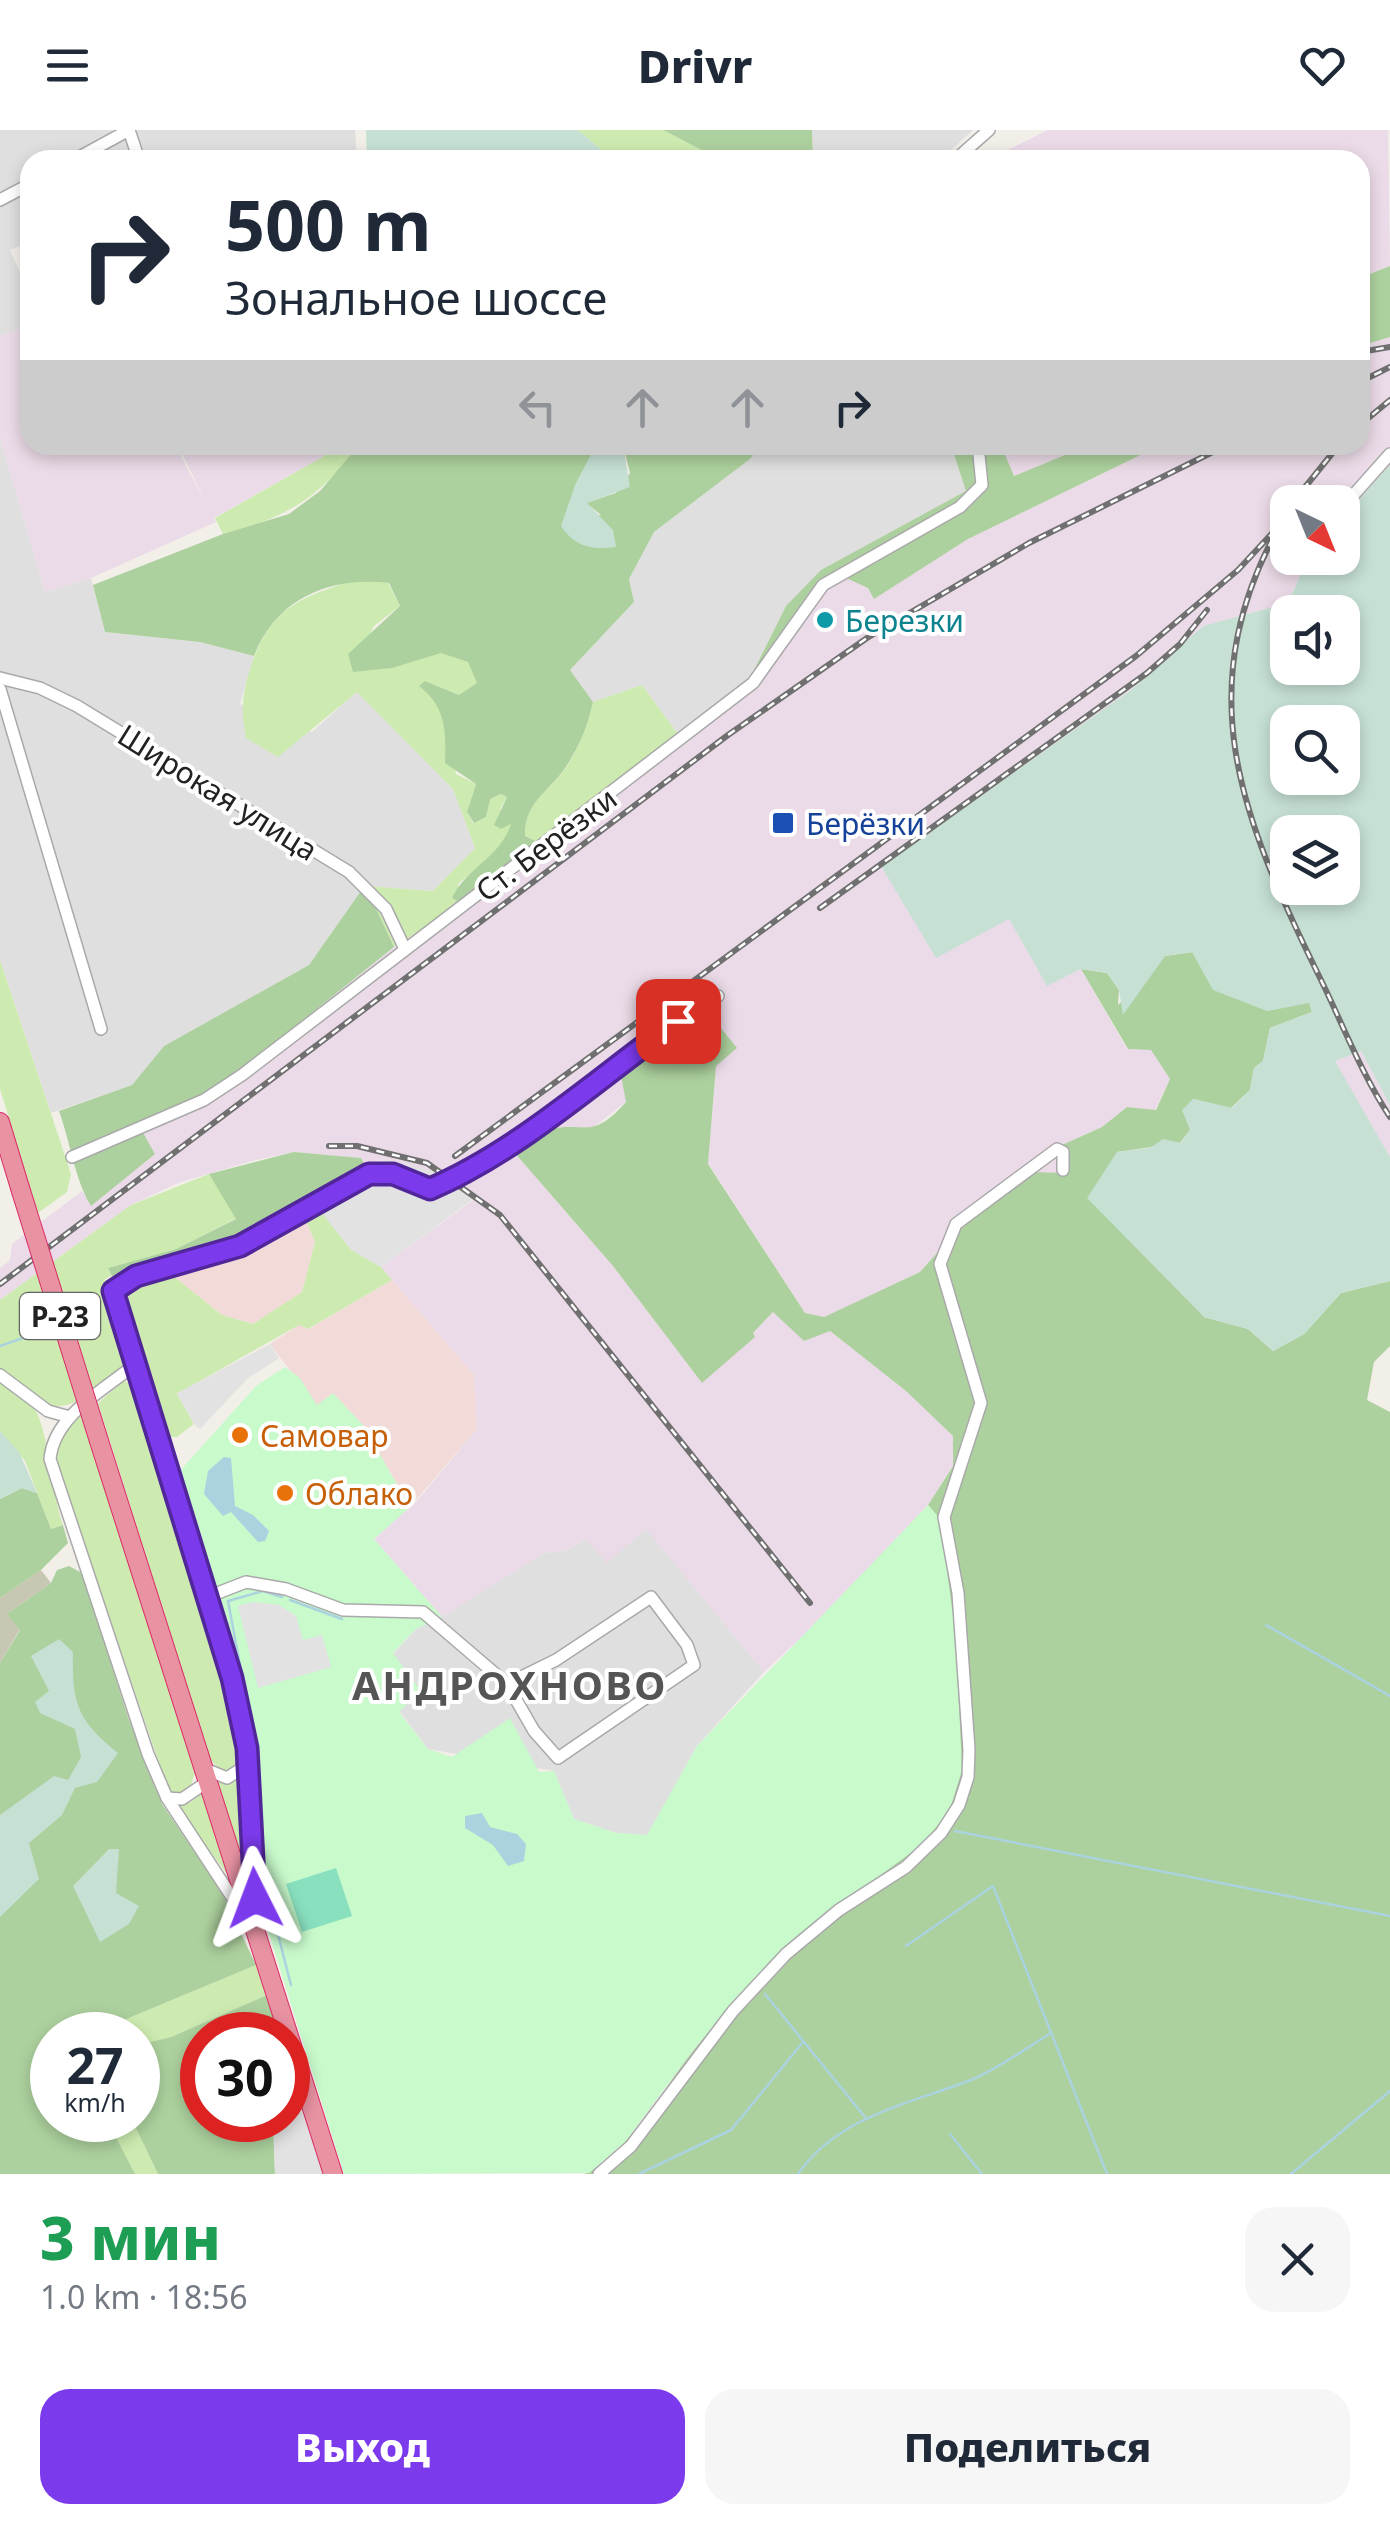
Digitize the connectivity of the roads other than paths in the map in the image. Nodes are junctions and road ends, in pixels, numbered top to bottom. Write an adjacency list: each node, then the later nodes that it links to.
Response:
1 (129, 130): 3 (street)
2 (988, 130): 4 (street)
3 (92, 150)
4 (966, 150)
5 (1390, 454): 7 (street)
6 (979, 455): 10 (street, Ст. Берёзки)
7 (1360, 488)
8 (0, 678): 10 (street, Широкая улица)
9 (0, 690): 12 (street)
10 (404, 947): 14 (street, Ст. Берёзки)
11 (718, 996): 16 (street)
12 (100, 1029)
13 (0, 1122): 22 (highway, Р-23, bridge)
14 (72, 1158)
15 (1063, 1170): 26 (street)
16 (133, 1366): 18 (street); 19 (street)
17 (0, 1375): 18 (street)
18 (70, 1417): 23 (street)
19 (210, 1596): 20 (street); 21 (street)
20 (507, 1684): 20 (street)
21 (247, 1748): 22 (street); 24 (street)
22 (205, 1775): 23 (street); 24 (highway, Р-23)
23 (167, 1798): 24 (street)
24 (257, 1935): 25 (highway, Р-23)
25 (333, 2174)
26 (599, 2174)

